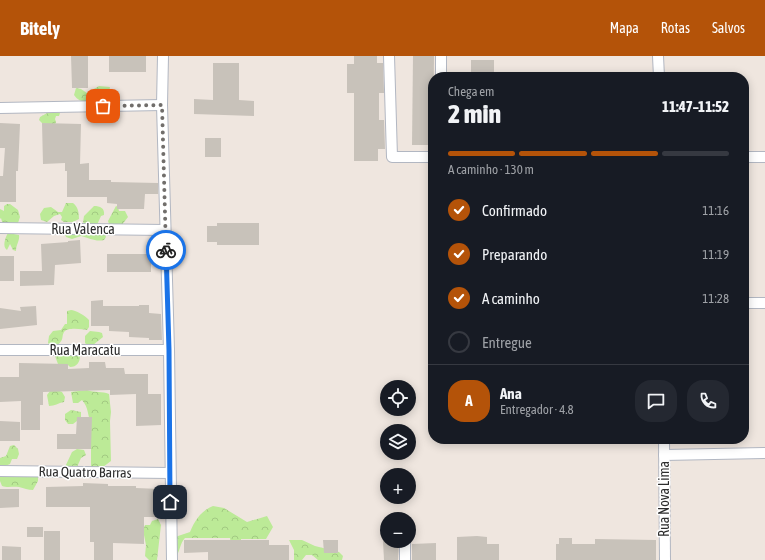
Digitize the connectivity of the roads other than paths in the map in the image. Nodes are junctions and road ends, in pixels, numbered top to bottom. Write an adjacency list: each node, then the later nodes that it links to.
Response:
1 (163, 56): 7 (street)
2 (389, 56): 9 (street)
3 (440, 56): 5 (street)
4 (658, 56): 6 (street)
5 (441, 72)
6 (659, 72)
7 (162, 105): 8 (street); 13 (street)
8 (0, 108)
9 (428, 157)
10 (749, 157): 11 (street)
11 (765, 157)
12 (0, 228): 13 (street, Rua Valenca)
13 (165, 230): 17 (street)
14 (749, 303): 15 (street)
15 (765, 303)
16 (0, 350): 17 (street, Rua Maracatu)
17 (169, 350): 22 (street)
18 (664, 444): 20 (street, Rua Nova Lima)
19 (765, 453): 20 (street)
20 (664, 455): 26 (street, Rua Nova Lima)
21 (0, 471): 22 (street, Rua Quatro Barras)
22 (170, 473): 24 (street)
23 (405, 548): 25 (street)
24 (172, 560)
25 (405, 560)
26 (665, 560)

